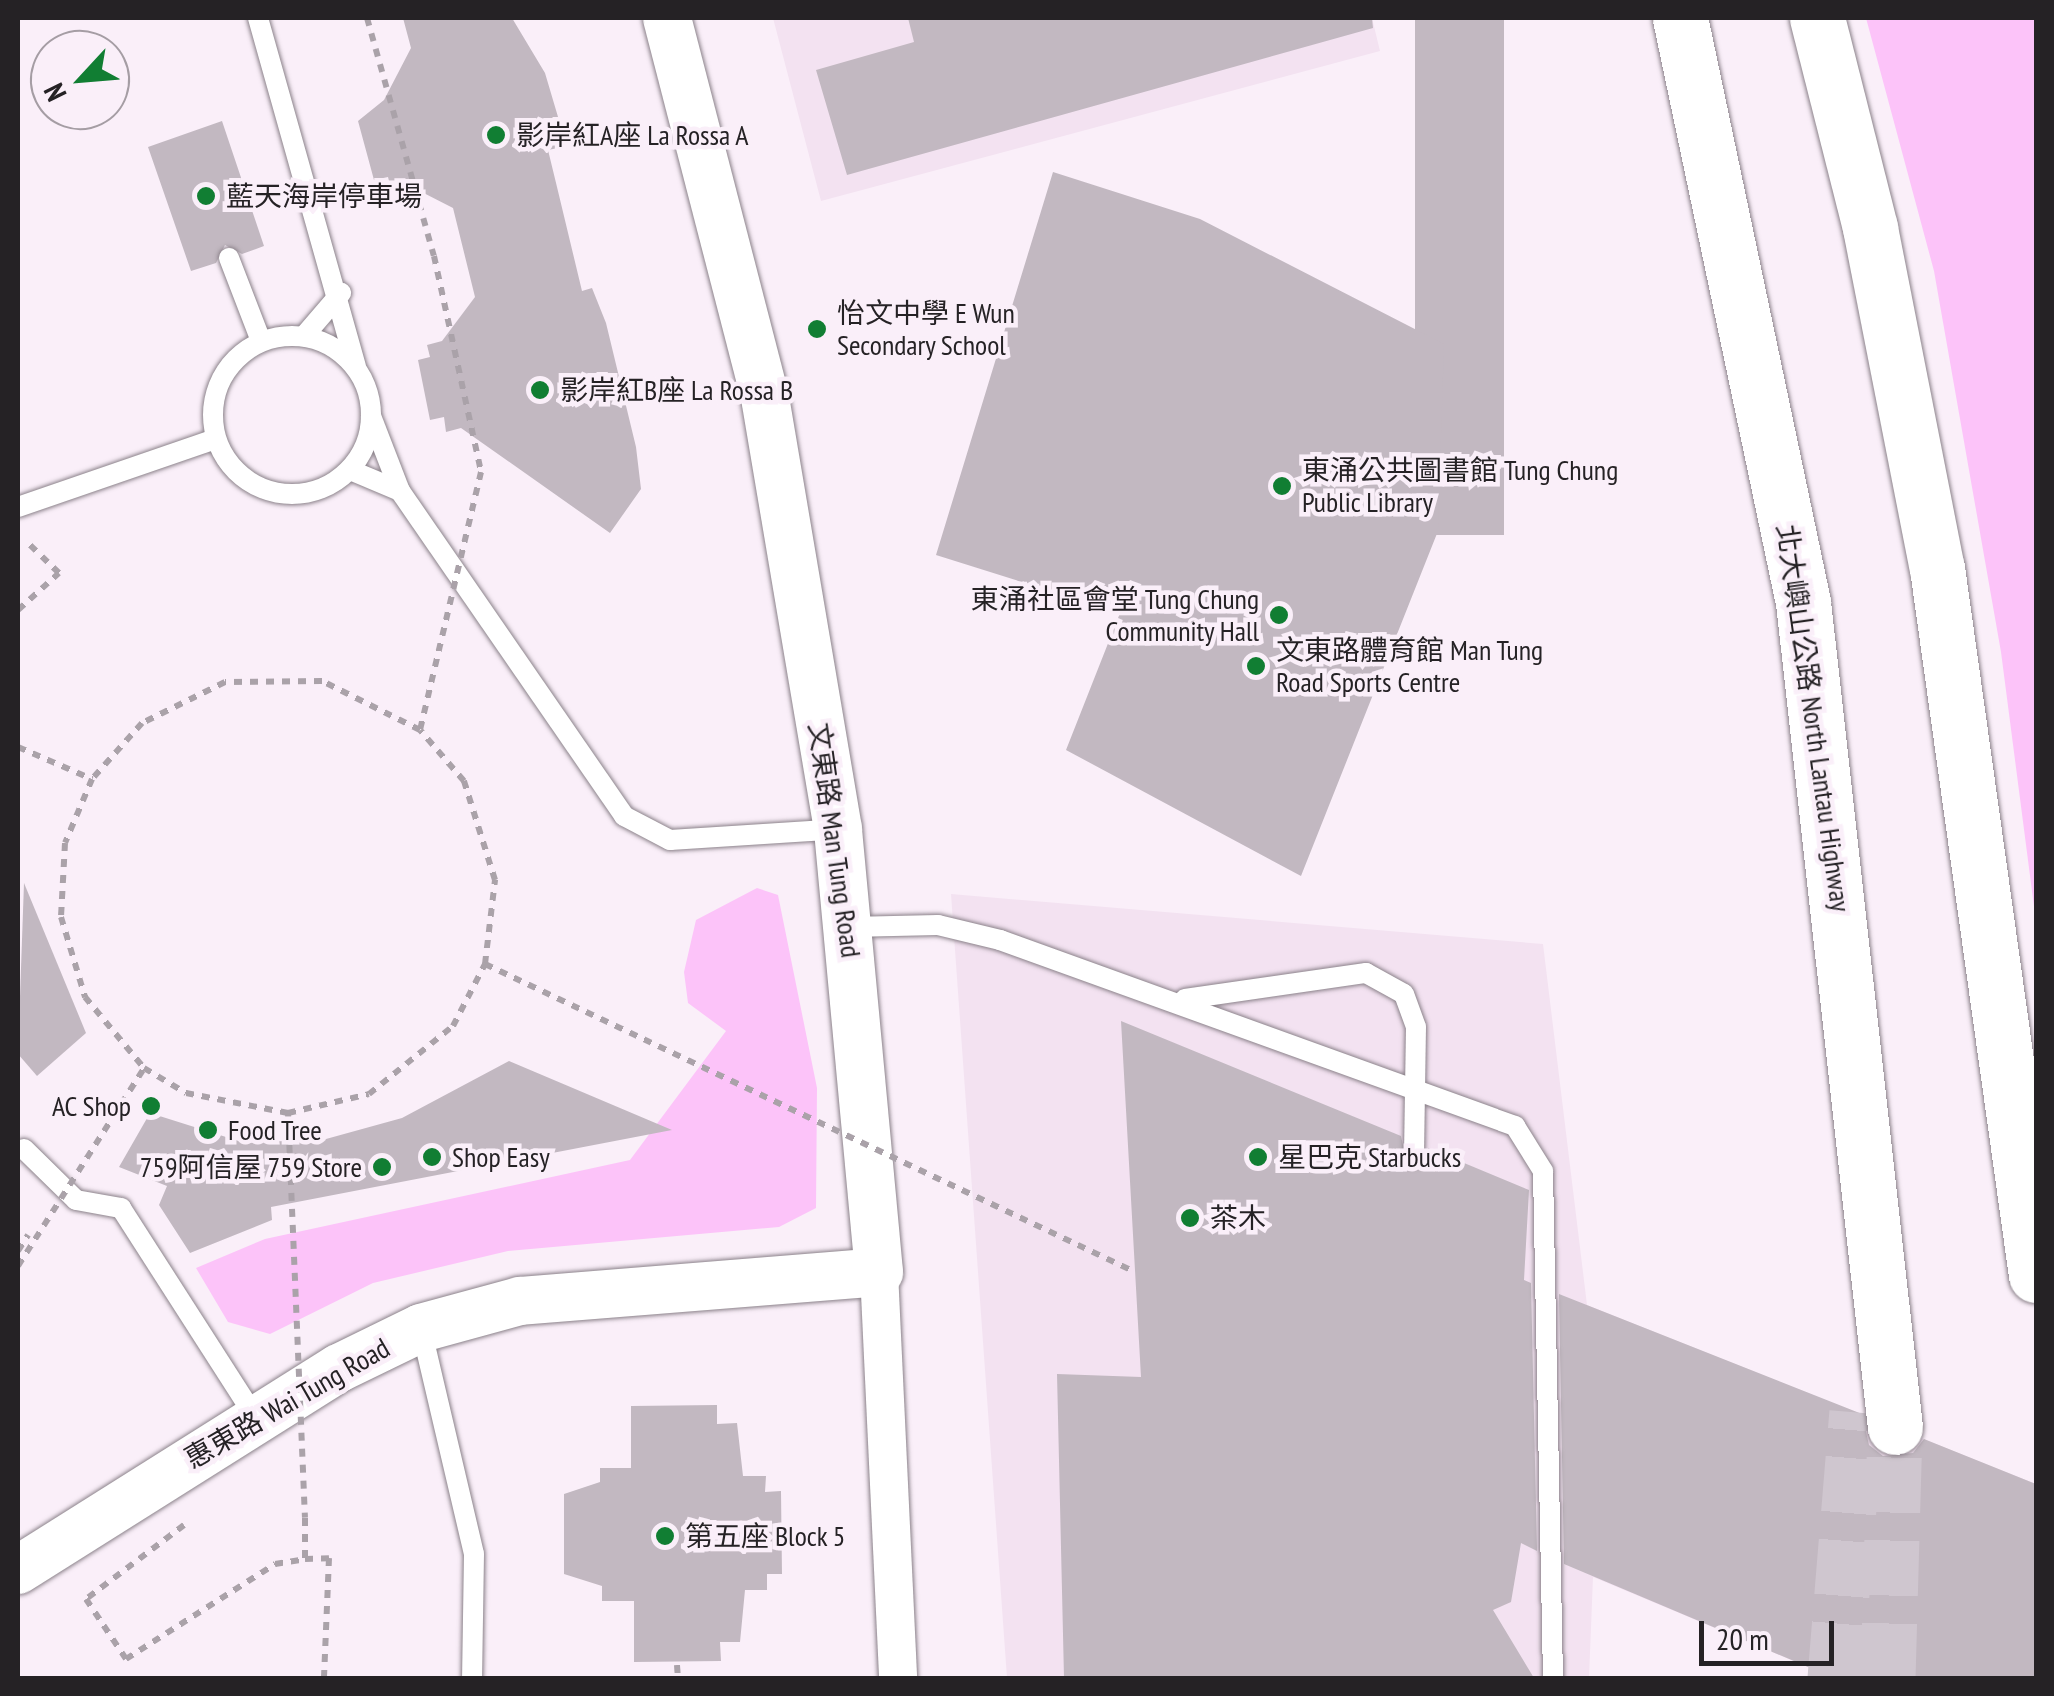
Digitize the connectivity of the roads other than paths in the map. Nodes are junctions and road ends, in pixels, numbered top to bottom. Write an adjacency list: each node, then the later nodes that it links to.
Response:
1 (258, 18): 6 (lane)
2 (667, 18): 15 (street, 文東路 Man Tung Road)
3 (1680, 18): 25 (highway, 北大嶼山公路 North Lantau Highway)
4 (1817, 18): 22 (highway)
5 (229, 258): 8 (lane)
6 (341, 293): 7 (lane); 9 (lane)
7 (304, 336): 8 (lane); 9 (lane)
8 (261, 341): 11 (lane)
9 (356, 368): 10 (lane)
10 (371, 416): 12 (lane); 13 (lane)
11 (215, 439): 12 (lane); 14 (lane)
12 (350, 470): 13 (lane)
13 (400, 491): 15 (lane)
14 (18, 507)
15 (838, 829): 16 (street, 文東路 Man Tung Road)
16 (849, 928): 17 (lane); 21 (street, 文東路 Man Tung Road)
17 (1184, 1000): 18 (lane); 18 (lane)
18 (1416, 1089): 20 (lane); 29 (lane)
19 (24, 1148): 24 (lane)
20 (1414, 1157)
21 (880, 1272): 23 (street, 惠東路 Wai Tung Road); 28 (street, 文東路 Man Tung Road)
22 (2036, 1275)
23 (421, 1328): 24 (street, 惠東路 Wai Tung Road); 27 (lane)
24 (256, 1418): 26 (street, 惠東路 Wai Tung Road)
25 (1876, 1420)
26 (18, 1570)
27 (472, 1678)
28 (898, 1678)
29 (1552, 1678)

